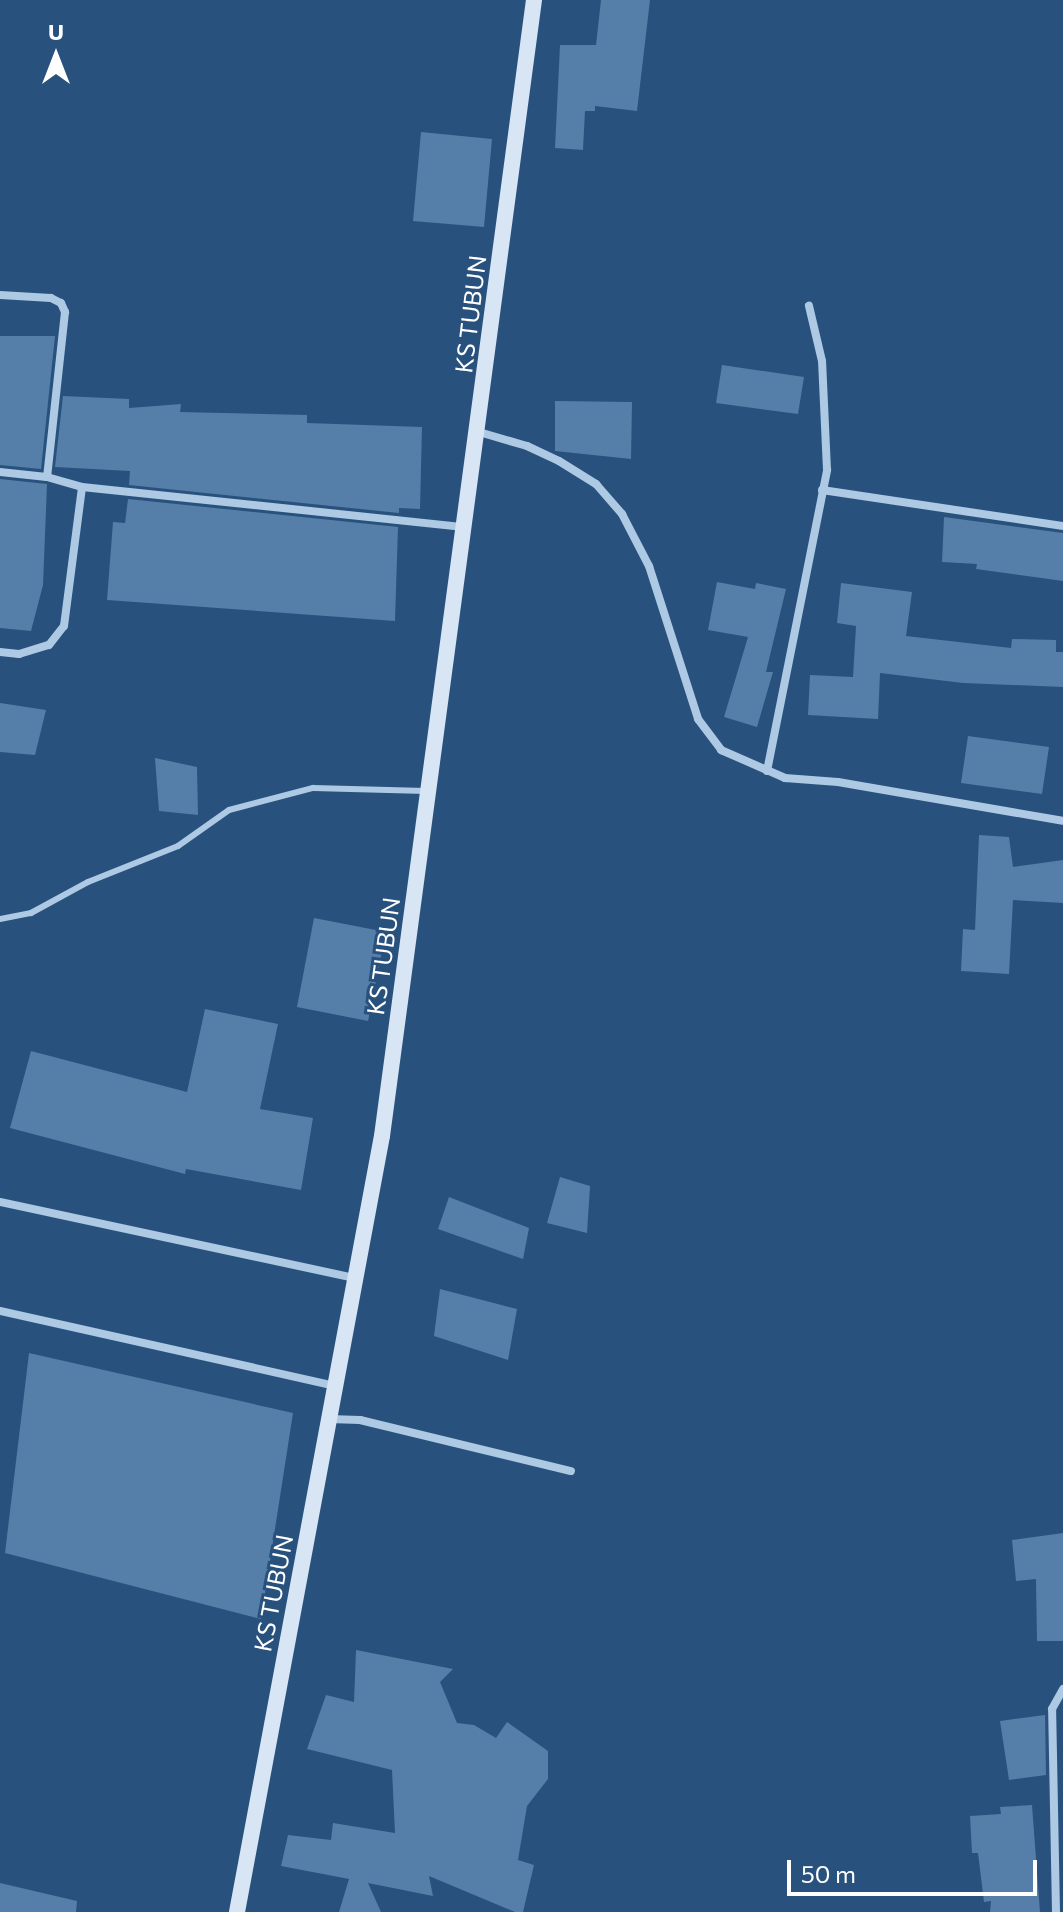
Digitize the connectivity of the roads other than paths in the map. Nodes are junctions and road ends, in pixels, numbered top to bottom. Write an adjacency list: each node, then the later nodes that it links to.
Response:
1 (534, 0): 4 (main road, KS TUBUN)
2 (0, 295): 6 (street)
3 (809, 306): 8 (street)
4 (479, 432): 10 (main road, KS TUBUN); 12 (street)
5 (0, 472): 6 (street)
6 (47, 477): 7 (street)
7 (82, 487): 10 (street); 11 (street)
8 (822, 490): 9 (street); 12 (street)
9 (1063, 526)
10 (466, 527): 13 (main road, KS TUBUN)
11 (0, 652)
12 (767, 771): 14 (street)
13 (430, 791): 15 (lane); 17 (main road, KS TUBUN)
14 (1063, 821)
15 (0, 919)
16 (0, 1202): 17 (street)
17 (355, 1278): 19 (main road, KS TUBUN)
18 (0, 1311): 19 (street)
19 (335, 1386): 20 (main road, KS TUBUN)
20 (329, 1419): 21 (street); 23 (main road, KS TUBUN)
21 (571, 1471)
22 (1063, 1689): 24 (street)
23 (237, 1912)
24 (1056, 1912)

